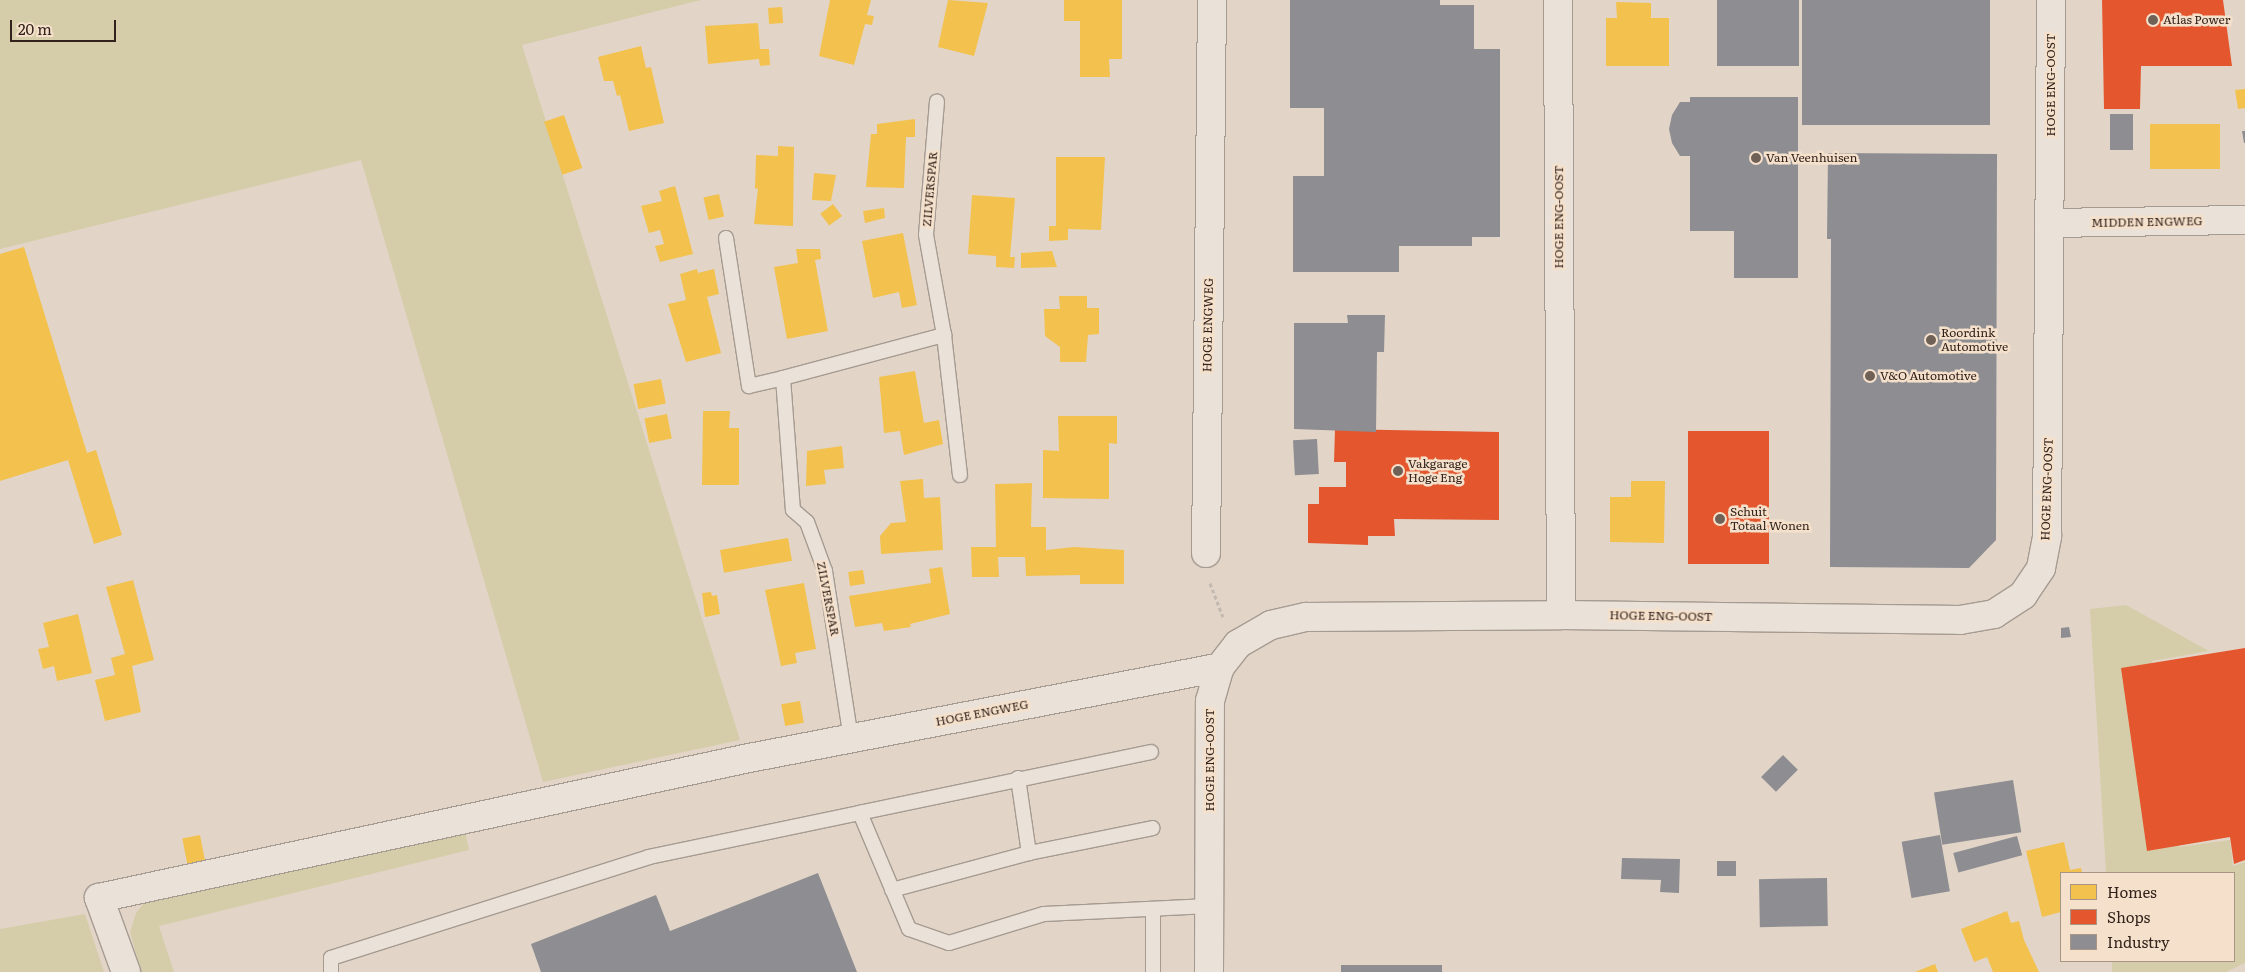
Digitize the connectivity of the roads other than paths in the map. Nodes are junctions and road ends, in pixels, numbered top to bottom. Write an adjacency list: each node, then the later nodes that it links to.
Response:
1 (1212, 0): 11 (street, HOGE ENGWEG)
2 (1558, 0): 12 (street, HOGE ENG-OOST)
3 (2052, 0): 6 (street, HOGE ENG-OOST)
4 (937, 101): 8 (lane, ZILVERSPAR)
5 (2245, 220): 6 (street, MIDDEN ENGWEG)
6 (2050, 223): 12 (street, HOGE ENG-OOST)
7 (726, 238): 9 (lane)
8 (944, 335): 9 (lane); 10 (lane, ZILVERSPAR)
9 (783, 378): 14 (lane, ZILVERSPAR)
10 (960, 476)
11 (1206, 553)
12 (1561, 615): 13 (street, HOGE ENG-OOST)
13 (1220, 667): 14 (street, HOGE ENGWEG); 21 (street, HOGE ENG-OOST)
14 (851, 738): 23 (street, HOGE ENGWEG)
15 (1151, 752): 16 (lane)
16 (1018, 778): 17 (lane); 19 (lane)
17 (860, 814): 20 (lane); 24 (lane)
18 (1153, 828): 19 (lane)
19 (1029, 853): 20 (lane)
20 (892, 890): 22 (lane)
21 (1209, 906): 22 (lane); 26 (street, HOGE ENG-OOST)
22 (1153, 909): 25 (lane)
23 (126, 972)
24 (331, 972)
25 (1153, 972)
26 (1209, 972)

